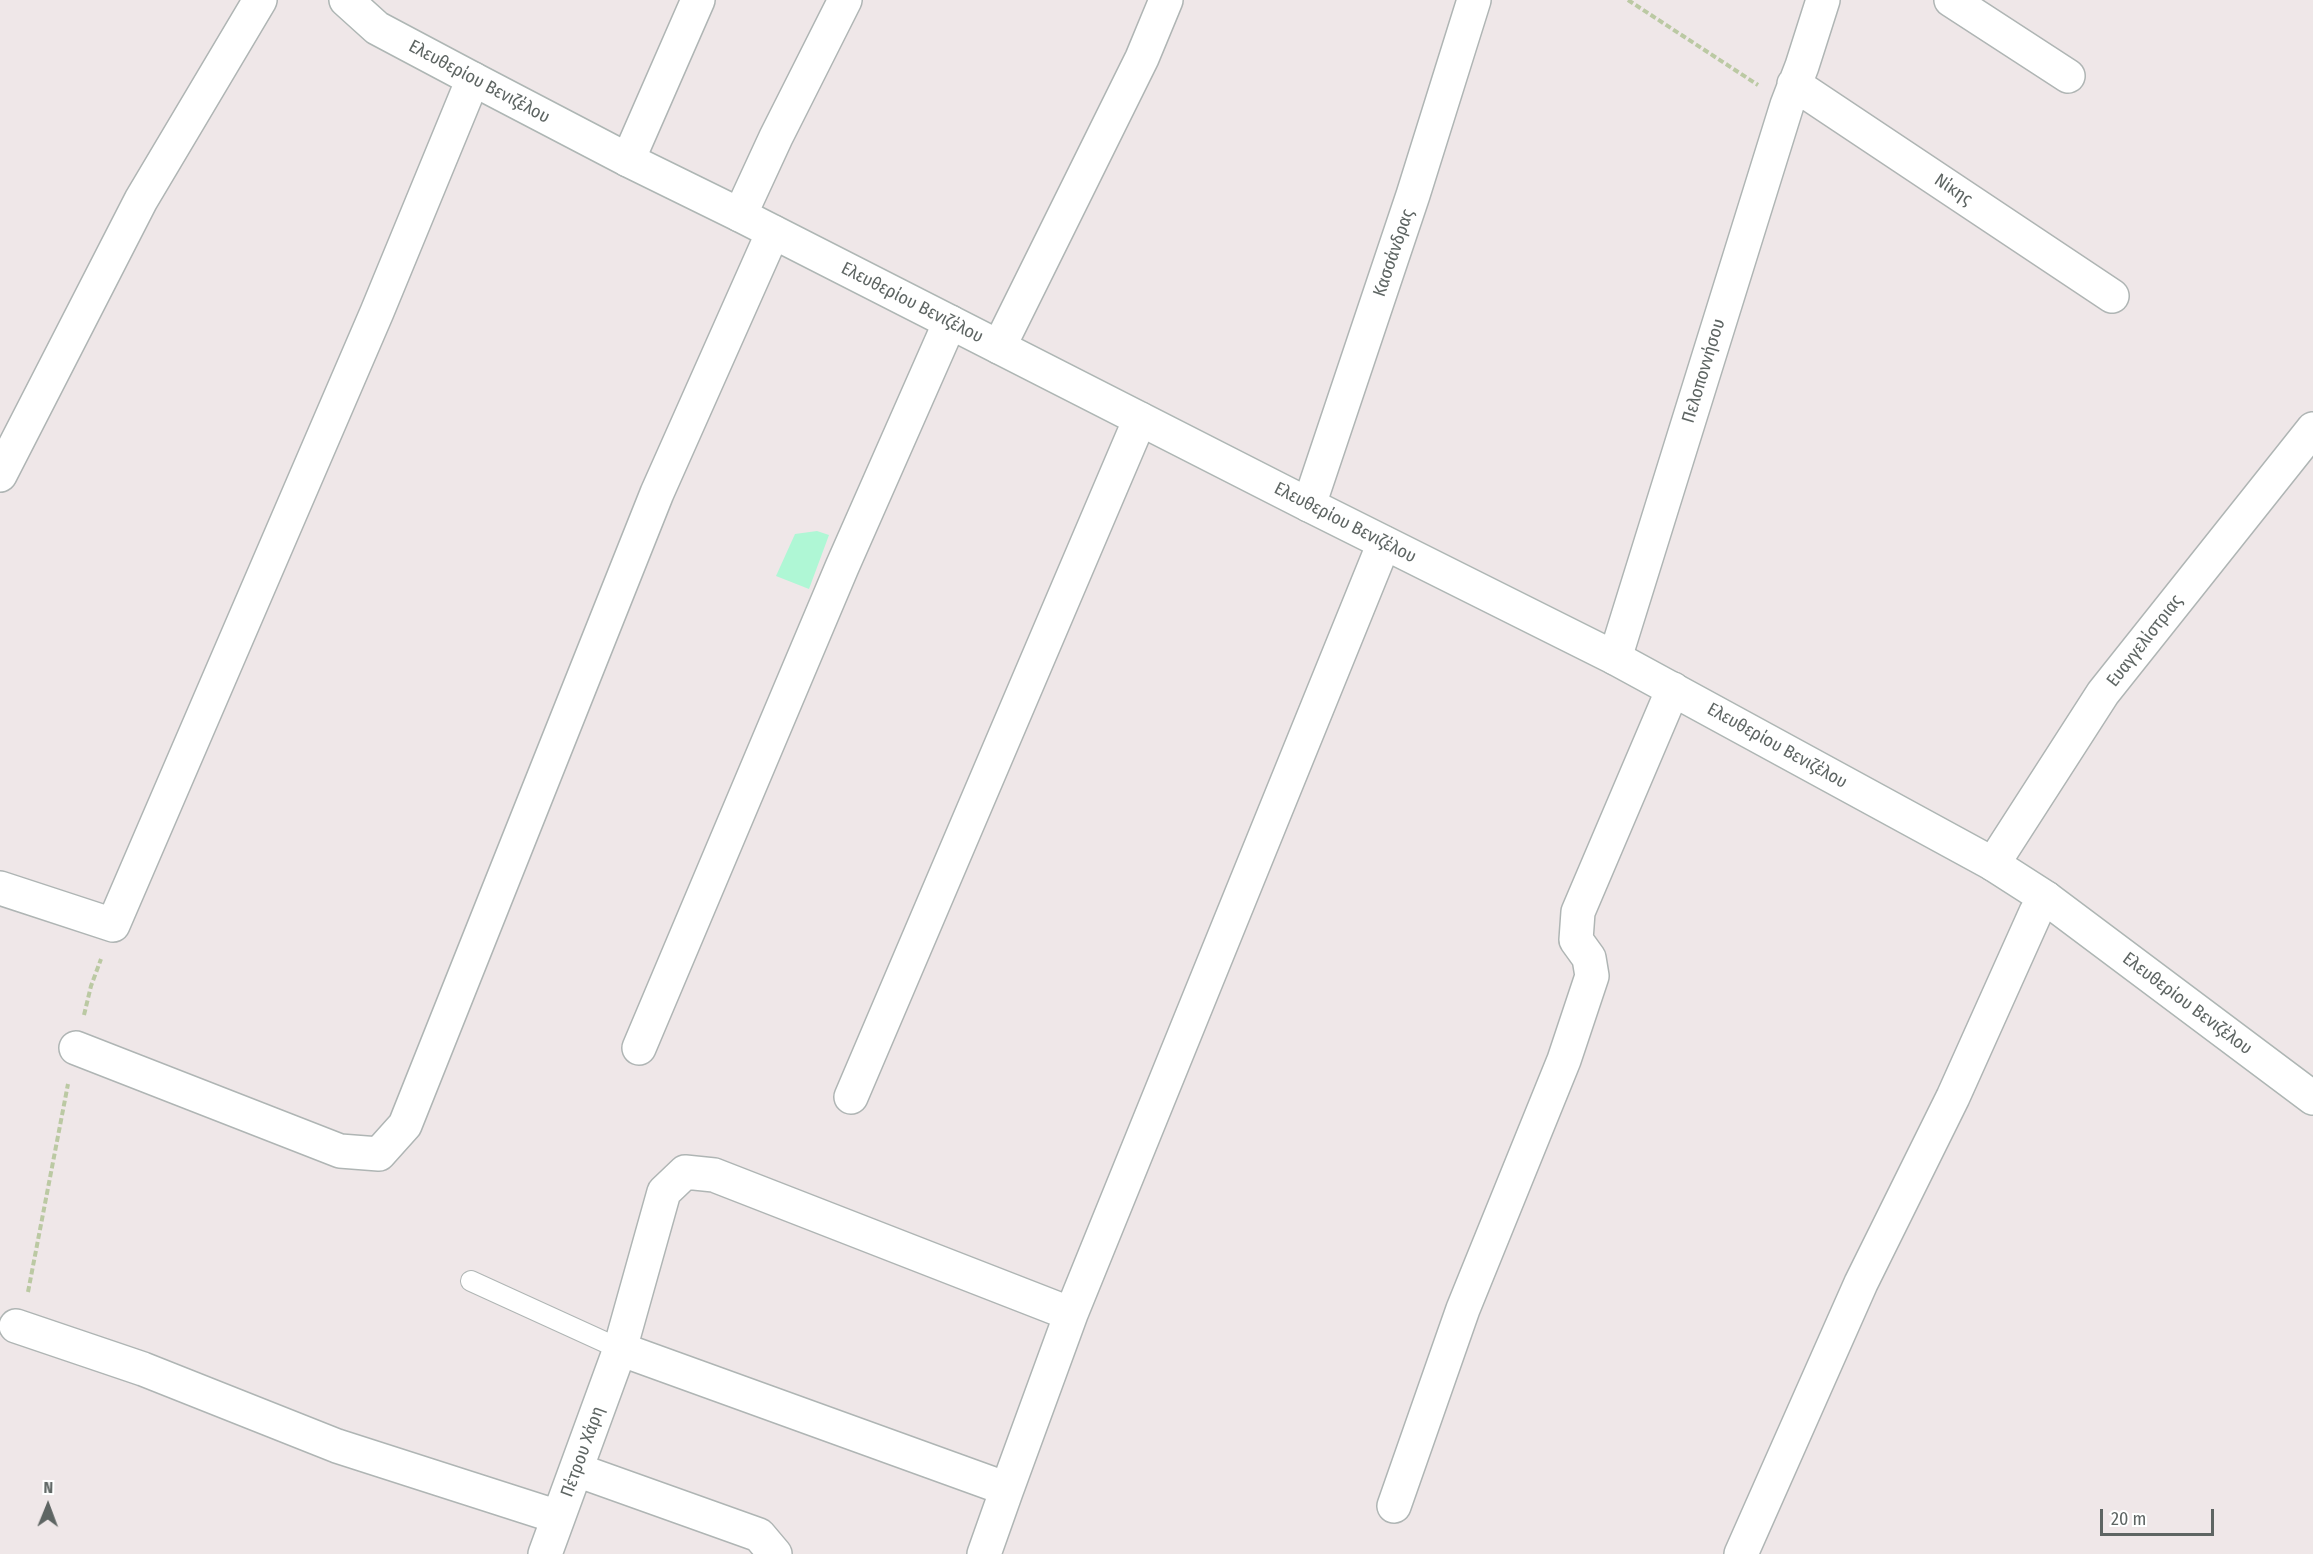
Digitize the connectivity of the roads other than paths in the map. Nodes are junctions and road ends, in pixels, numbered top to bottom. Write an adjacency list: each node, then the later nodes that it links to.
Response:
1 (260, 0): 20 (street)
2 (346, 0): 10 (street, Ελευθερίου Βενιζέλου)
3 (698, 0): 12 (street)
4 (845, 0): 13 (street)
5 (1166, 0): 17 (street)
6 (1474, 0): 21 (street, Κασσάνδρας)
7 (1823, 0): 11 (street, Πελοποννήσου)
8 (1951, 0): 9 (street)
9 (2068, 76)
10 (473, 79): 12 (street, Ελευθερίου Βενιζέλου); 26 (street)
11 (1790, 94): 15 (street, Νίκης); 23 (street, Πελοποννήσου)
12 (628, 160): 13 (street, Ελευθερίου Βενιζέλου)
13 (741, 215): 14 (street, Ελευθερίου Βενιζέλου)
14 (773, 232): 16 (street, Ελευθερίου Βενιζέλου); 28 (street)
15 (2112, 296)
16 (950, 322): 17 (street, Ελευθερίου Βενιζέλου); 29 (street)
17 (999, 347): 18 (street, Ελευθερίου Βενιζέλου)
18 (1140, 419): 21 (street, Ελευθερίου Βενιζέλου); 30 (street)
19 (2313, 429): 25 (street, Ευαγγελίστριας)
20 (0, 475)
21 (1309, 505): 22 (street, Ελευθερίου Βενιζέλου)
22 (1384, 543): 23 (street, Ελευθερίου Βενιζέλου); 33 (street)
23 (1615, 658): 24 (street, Ελευθερίου Βενιζέλου)
24 (1673, 689): 25 (street, Ελευθερίου Βενιζέλου); 38 (street)
25 (1993, 864): 27 (street, Ελευθερίου Βενιζέλου)
26 (0, 888)
27 (2046, 898): 31 (street, Ελευθερίου Βενιζέλου); 43 (street)
28 (76, 1048)
29 (639, 1048)
30 (851, 1097)
31 (2313, 1098)
32 (471, 1281): 35 (lane)
33 (1071, 1314): 35 (street, Πέτρου Χάρη); 37 (street)
34 (16, 1326): 39 (street)
35 (620, 1349): 36 (street, Πέτρου Χάρη); 37 (street)
36 (577, 1470): 39 (street, Πέτρου Χάρη); 41 (street)
37 (1006, 1489): 42 (street)
38 (1394, 1506)
39 (558, 1517): 40 (street, Πέτρου Χάρη)
40 (545, 1554)
41 (775, 1554)
42 (984, 1554)
43 (1741, 1554)

